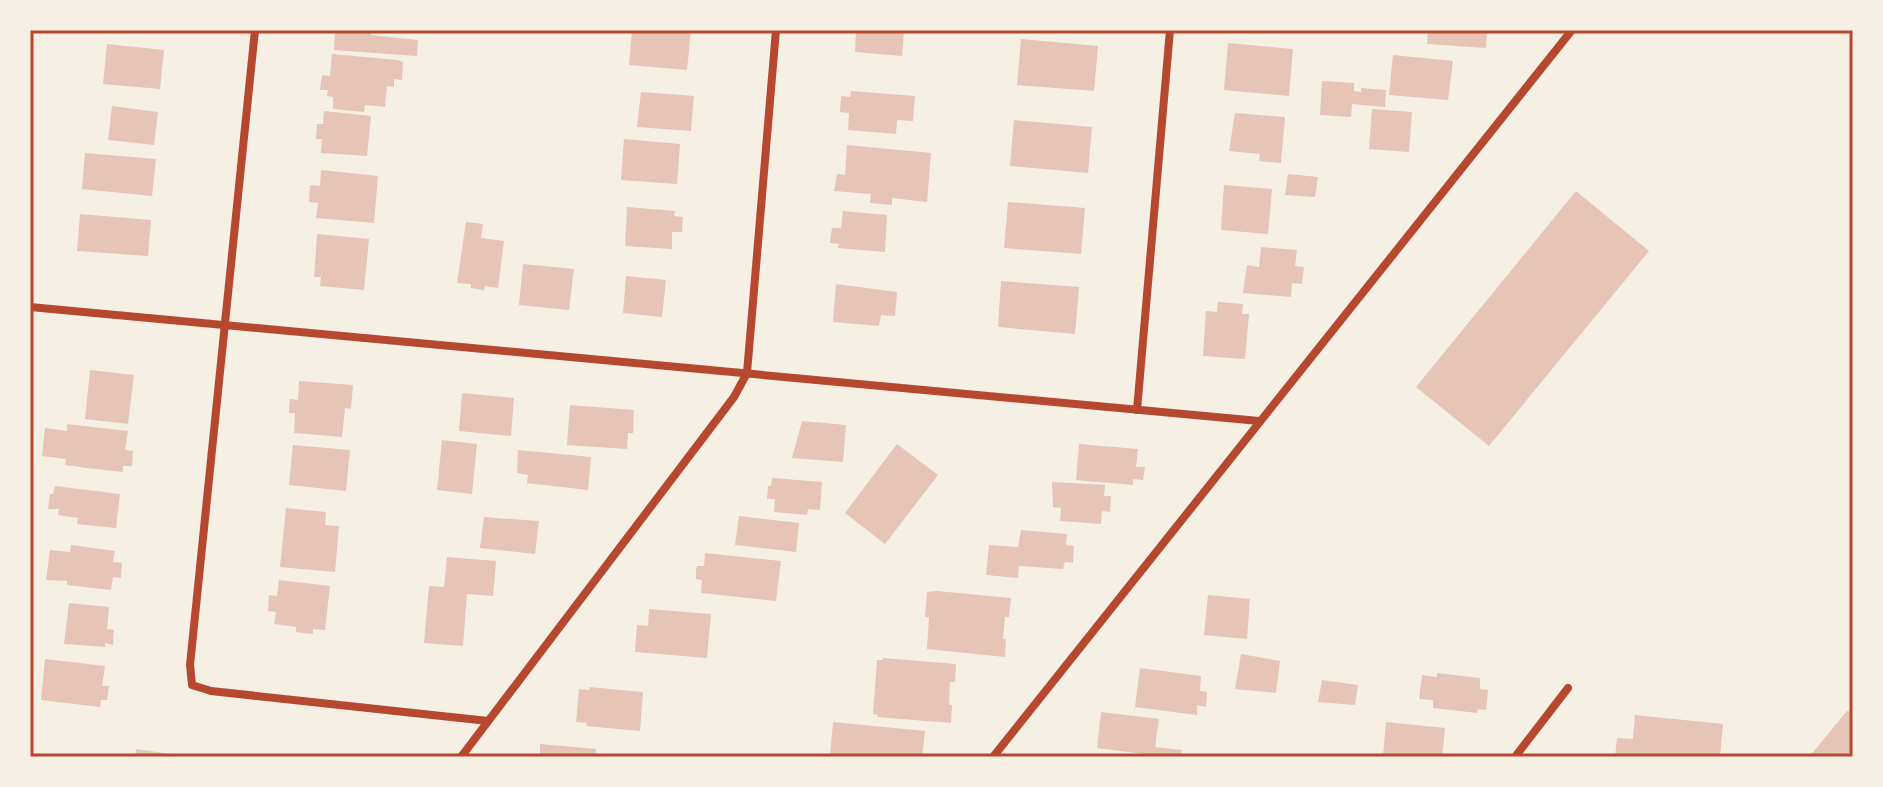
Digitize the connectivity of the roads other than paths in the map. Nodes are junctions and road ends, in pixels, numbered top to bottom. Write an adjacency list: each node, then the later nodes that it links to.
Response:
1 (255, 30): 6 (street)
2 (776, 30): 7 (street)
3 (1170, 30): 8 (street)
4 (1572, 30): 9 (street)
5 (30, 307): 6 (street)
6 (226, 326): 7 (street); 11 (street)
7 (747, 373): 8 (street); 11 (street)
8 (1137, 410): 9 (street)
9 (1259, 421): 13 (street)
10 (1568, 688): 14 (street)
11 (488, 721): 12 (street)
12 (461, 757)
13 (993, 757)
14 (1515, 757)

